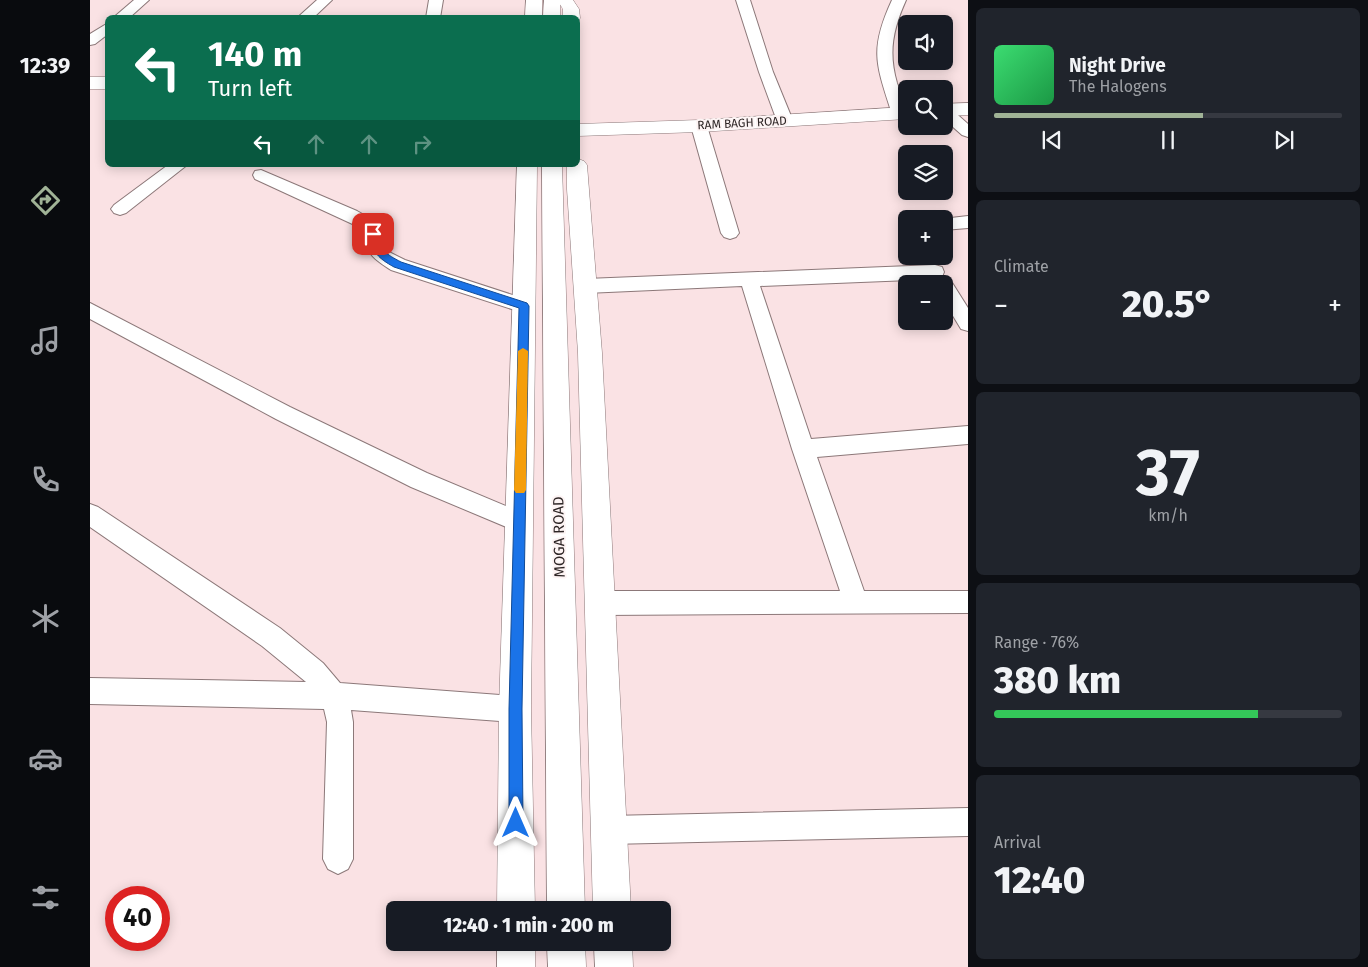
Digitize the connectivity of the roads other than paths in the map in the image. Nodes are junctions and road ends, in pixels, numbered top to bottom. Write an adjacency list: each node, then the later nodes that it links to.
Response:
1 (142, 0): 9 (street)
2 (305, 0): 7 (street)
3 (436, 0): 11 (street)
4 (534, 0): 12 (street)
5 (743, 0): 21 (street)
6 (899, 0): 16 (street)
7 (322, 2): 10 (street)
8 (555, 6): 13 (street)
9 (124, 15)
10 (307, 15)
11 (434, 15)
12 (533, 15)
13 (572, 15)
14 (105, 29): 15 (street)
15 (90, 41)
16 (898, 101)
17 (968, 109): 18 (street)
18 (953, 110)
19 (898, 114): 21 (street, RAM BAGH ROAD)
20 (953, 118): 24 (street)
21 (785, 121): 22 (street, RAM BAGH ROAD)
22 (699, 126): 23 (street, RAM BAGH ROAD); 33 (street)
23 (580, 130)
24 (968, 132)
25 (176, 167): 30 (street)
26 (527, 167): 37 (street)
27 (552, 167): 54 (street, MOGA ROAD)
28 (577, 167): 36 (street)
29 (261, 176): 37 (street)
30 (120, 209)
31 (968, 222): 32 (street)
32 (953, 223)
33 (730, 233)
34 (937, 274): 35 (street); 39 (street)
35 (749, 280): 36 (street); 41 (street)
36 (586, 286): 45 (street)
37 (524, 306): 43 (street)
38 (90, 310): 43 (street)
39 (968, 324)
40 (968, 435): 41 (street)
41 (803, 449): 46 (street)
42 (90, 514): 48 (street)
43 (520, 522): 49 (street)
44 (968, 602): 46 (street)
45 (600, 603): 46 (street); 51 (street)
46 (856, 603)
47 (90, 691): 48 (street)
48 (334, 696): 49 (street); 52 (street)
49 (516, 709): 53 (street)
50 (968, 822): 51 (street)
51 (609, 830): 55 (street)
52 (338, 859)
53 (516, 901)
54 (566, 901)
55 (612, 901)
56 (516, 951): 59 (street)
57 (566, 951): 60 (street)
58 (613, 951): 61 (street)
59 (516, 967)
60 (567, 967)
61 (614, 967)

